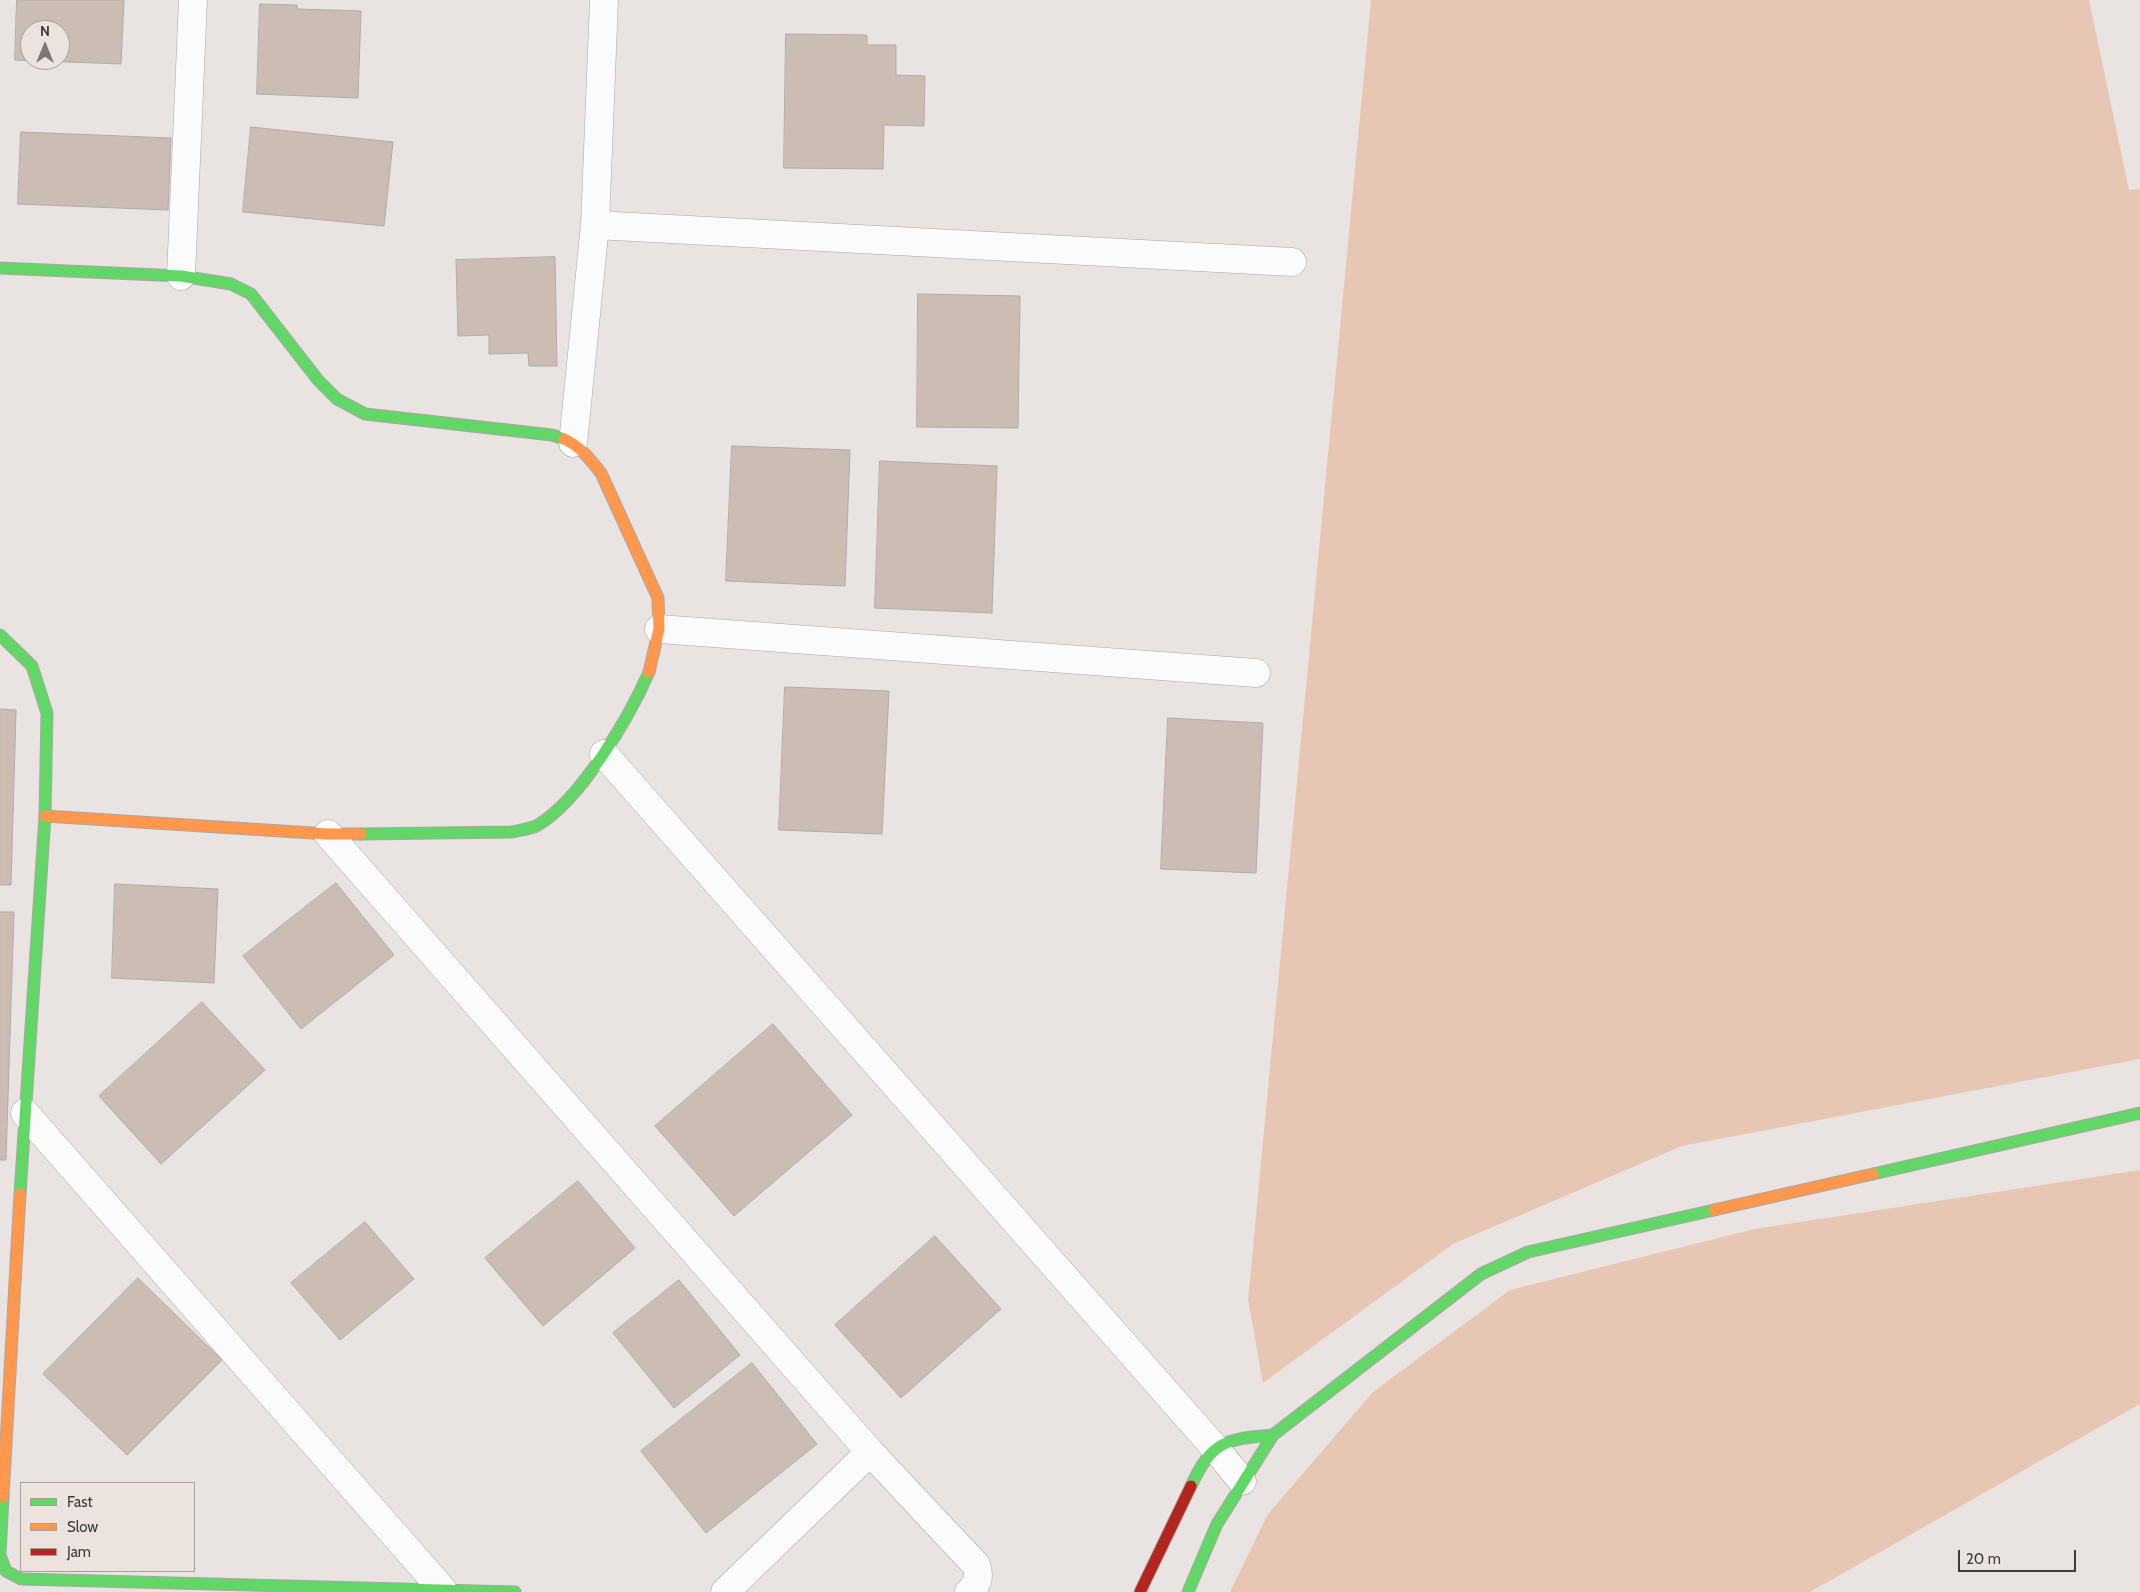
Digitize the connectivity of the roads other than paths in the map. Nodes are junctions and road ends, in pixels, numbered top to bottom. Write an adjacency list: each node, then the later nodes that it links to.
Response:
1 (193, 0): 6 (street)
2 (604, 0): 3 (street)
3 (596, 225): 4 (street); 7 (street)
4 (1292, 262)
5 (0, 268): 6 (street)
6 (182, 276): 7 (street)
7 (572, 443): 8 (street)
8 (659, 629): 10 (street); 11 (street)
9 (0, 635): 12 (street)
10 (1256, 673)
11 (604, 754): 13 (street); 17 (street)
12 (45, 816): 13 (street); 14 (street)
13 (328, 834): 18 (street)
14 (25, 1113): 20 (street); 20 (street)
15 (2140, 1113): 16 (street)
16 (1273, 1435): 17 (street); 19 (street)
17 (1215, 1448): 19 (street); 24 (street)
18 (870, 1452): 22 (street); 23 (street)
19 (1242, 1481): 25 (street)
20 (442, 1589): 21 (street)
21 (515, 1592)
22 (725, 1592)
23 (969, 1592)
24 (1140, 1592)
25 (1188, 1592)

